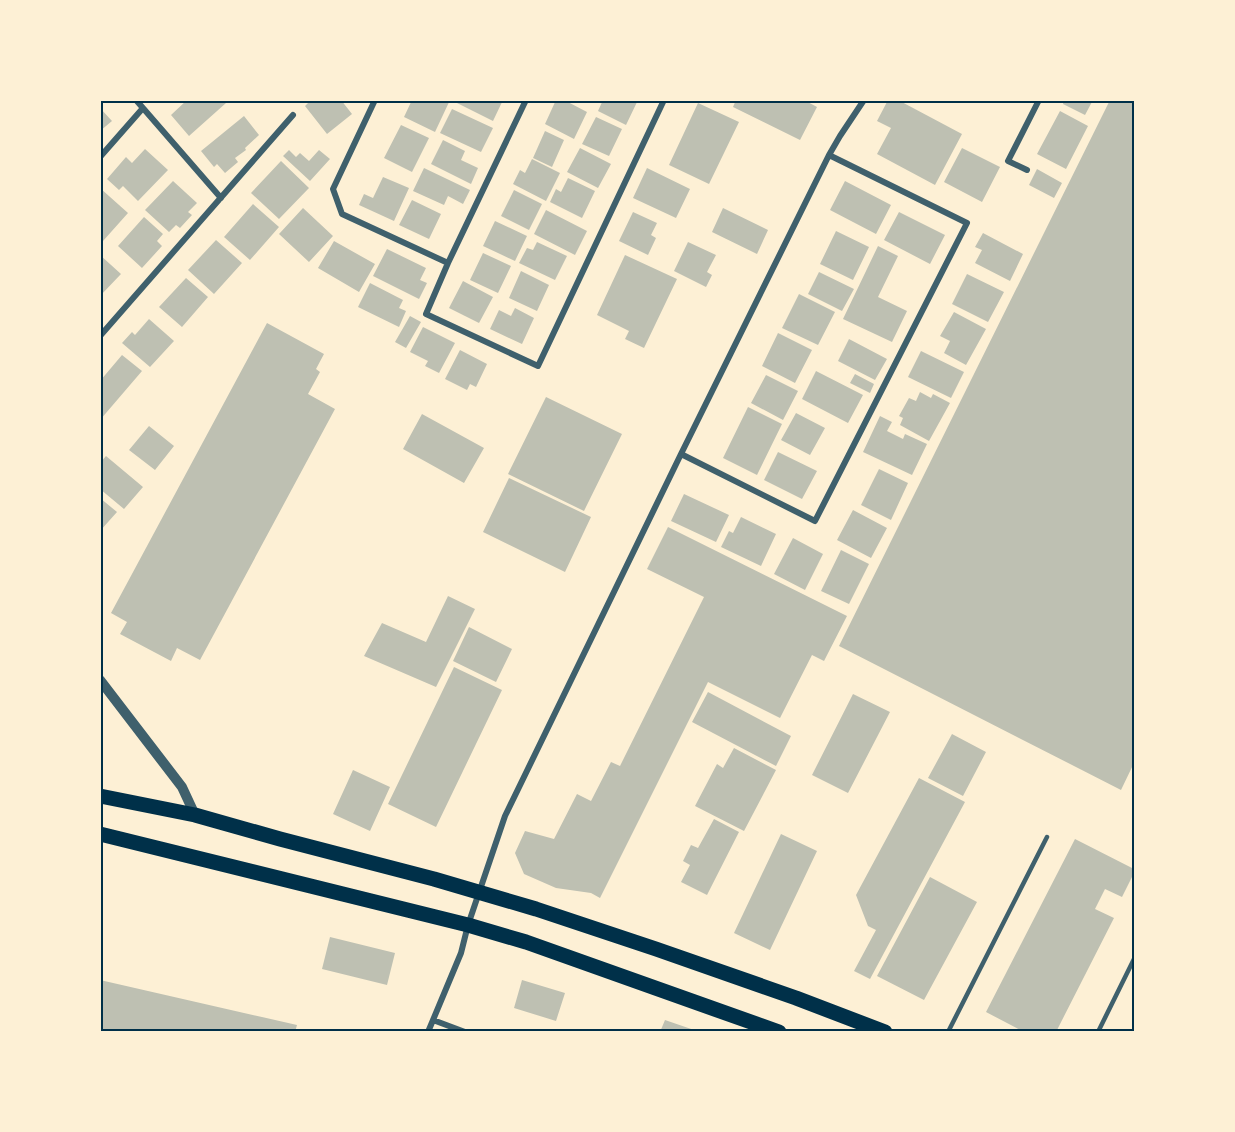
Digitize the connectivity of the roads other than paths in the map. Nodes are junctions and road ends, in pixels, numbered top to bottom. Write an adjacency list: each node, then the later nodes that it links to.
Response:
1 (136, 100): 7 (street)
2 (375, 100): 13 (street)
3 (526, 100): 13 (street)
4 (664, 100): 13 (street)
5 (864, 100): 9 (street)
6 (1039, 100): 11 (street)
7 (143, 108): 10 (street); 12 (street)
8 (293, 115): 12 (street)
9 (829, 154): 15 (street); 15 (street)
10 (100, 157)
11 (1027, 170)
12 (221, 198): 14 (street)
13 (448, 263)
14 (100, 336)
15 (681, 454): 21 (street)
16 (100, 680): 18 (street)
17 (100, 796): 18 (main road)
18 (195, 815): 21 (main road)
19 (100, 834): 22 (main road)
20 (1047, 837): 29 (lane)
21 (479, 892): 22 (street); 28 (main road)
22 (468, 925): 24 (street); 27 (main road)
23 (1134, 959): 30 (lane)
24 (433, 1020): 25 (street); 26 (street)
25 (428, 1032)
26 (465, 1032)
27 (779, 1032)
28 (885, 1032)
29 (948, 1032)
30 (1098, 1032)

